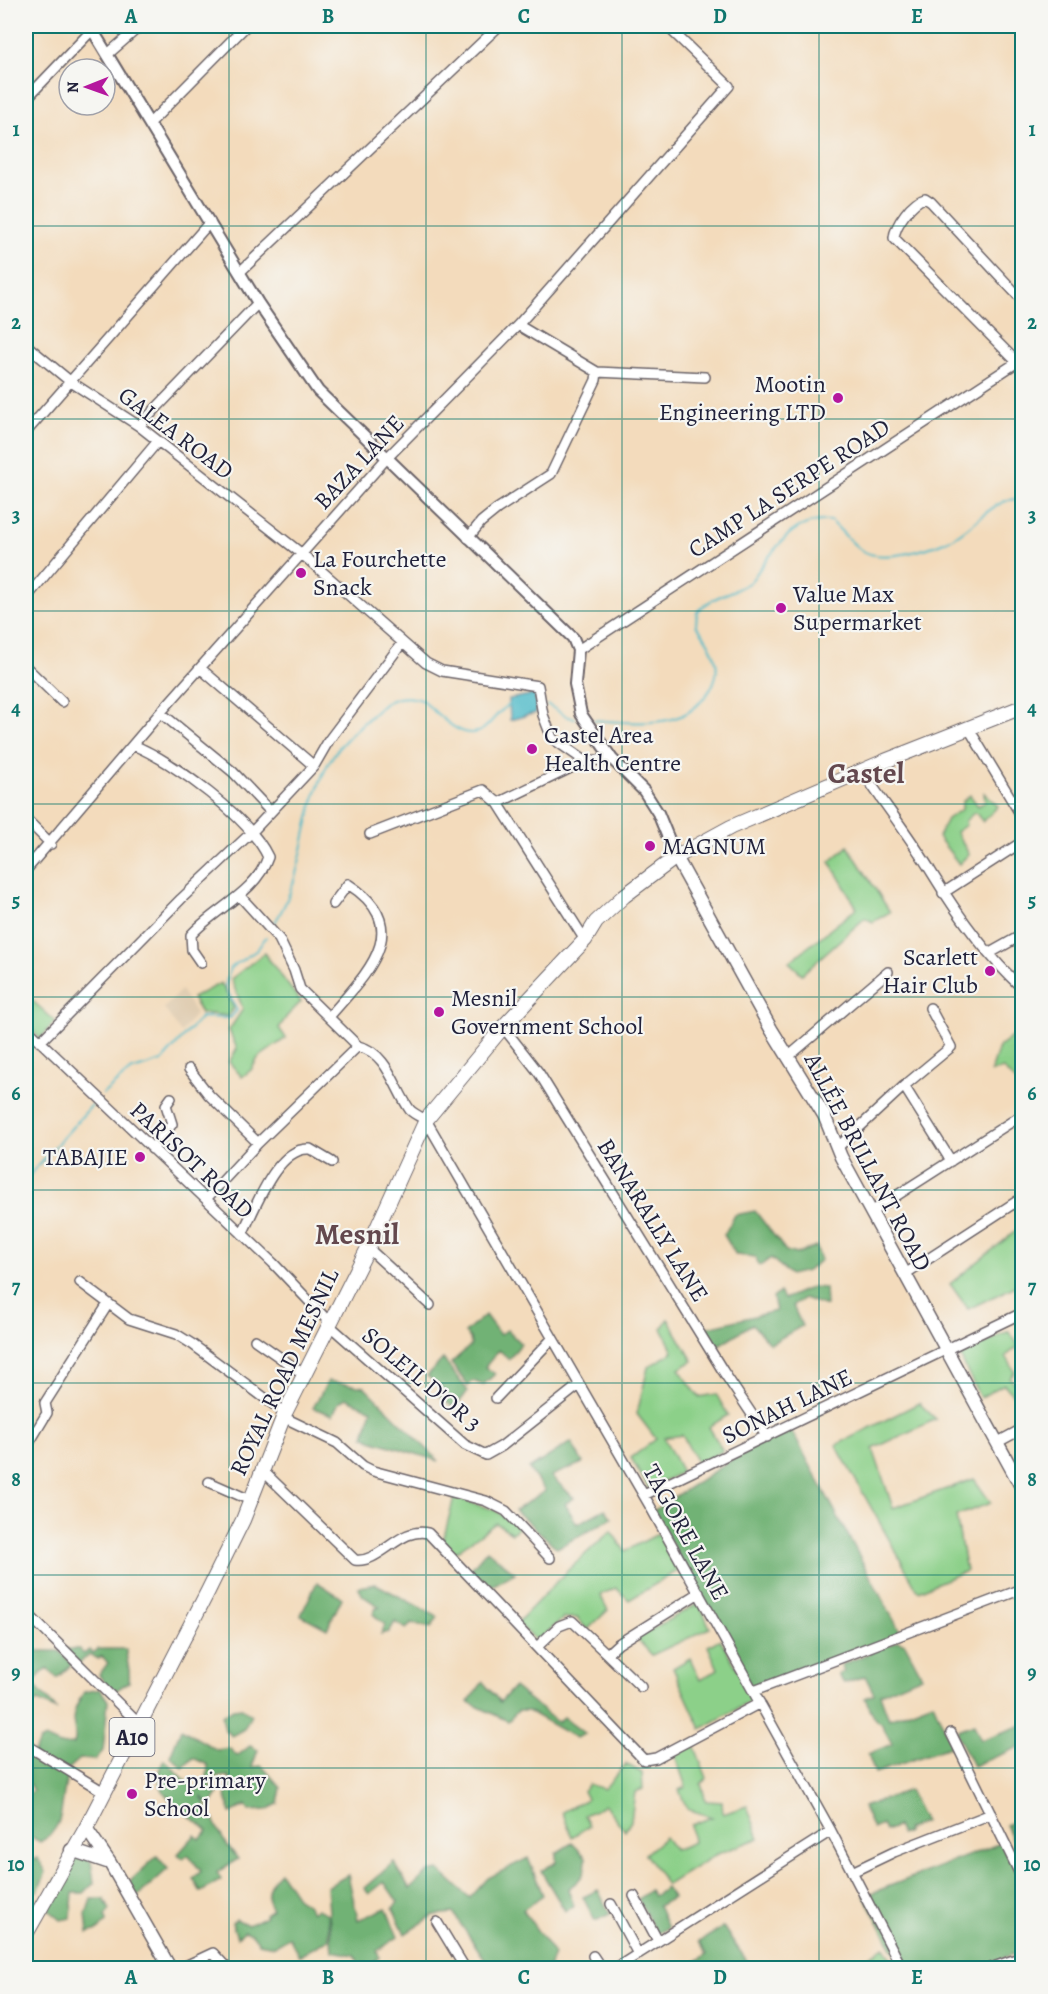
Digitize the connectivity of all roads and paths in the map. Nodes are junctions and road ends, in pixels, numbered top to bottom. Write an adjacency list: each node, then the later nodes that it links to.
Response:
1 (140, 26): 6 (street)
2 (246, 26): 8 (street)
3 (499, 26): 10 (street)
4 (667, 26): 13 (street, BAZA LANE)
5 (91, 27): 6 (street); 7 (street)
6 (108, 54): 8 (street)
7 (26, 99)
8 (150, 123): 9 (street)
9 (210, 222): 10 (street); 18 (street)
10 (241, 272): 12 (street)
11 (1023, 300): 15 (street)
12 (258, 303): 19 (street); 22 (street)
13 (518, 325): 16 (street); 22 (street, BAZA LANE)
14 (26, 345): 18 (street, GALEA ROAD)
15 (1020, 360): 27 (street, CAMP LA SERPE ROAD)
16 (597, 372): 17 (street); 23 (street)
17 (705, 377)
18 (71, 382): 19 (street, GALEA ROAD); 20 (street)
19 (139, 426): 21 (street, GALEA ROAD)
20 (26, 432)
21 (158, 441): 24 (street, GALEA ROAD); 25 (street)
22 (386, 459): 23 (street); 24 (street, BAZA LANE)
23 (468, 538): 27 (street)
24 (302, 554): 26 (street, GALEA ROAD); 29 (street, BAZA LANE)
25 (26, 598)
26 (402, 643): 36 (street, GALEA ROAD); 37 (street)
27 (578, 650): 35 (street)
28 (26, 667): 30 (street)
29 (200, 668): 32 (street, BAZA LANE); 37 (street)
30 (62, 702)
31 (1023, 707): 33 (main road, A10)
32 (160, 713): 34 (street, BAZA LANE); 40 (street)
33 (969, 729): 38 (main road, A10); 41 (street)
34 (133, 746): 43 (street); 46 (street, BAZA LANE)
35 (612, 759): 36 (street); 47 (street)
36 (585, 761): 39 (street)
37 (314, 766): 40 (street)
38 (862, 771): 47 (main road, A10); 49 (street)
39 (498, 803): 44 (street); 53 (street)
40 (270, 811): 43 (street)
41 (1023, 817)
42 (26, 819): 46 (street)
43 (252, 832): 50 (street); 62 (street)
44 (370, 834)
45 (1023, 842): 49 (street)
46 (51, 844): 48 (street, BAZA LANE)
47 (676, 858): 53 (main road, ROYAL ROAD MESNIL / A10); 64 (main road, ALLÉE BRILLANT ROAD)
48 (26, 870)
49 (943, 893): 54 (street)
50 (240, 896): 55 (street); 59 (street, TAGORE LANE)
51 (333, 904): 59 (street)
52 (1023, 935): 54 (street)
53 (585, 940): 60 (main road, ROYAL ROAD MESNIL / A10)
54 (990, 953): 57 (street)
55 (201, 963)
56 (888, 972): 64 (street)
57 (1023, 988)
58 (930, 1008): 66 (street)
59 (329, 1017): 63 (street, TAGORE LANE)
60 (503, 1027): 69 (main road, ROYAL ROAD MESNIL / A10); 94 (street, BANARALLY LANE)
61 (26, 1028): 62 (street, PARISOT ROAD)
62 (40, 1042): 72 (street, PARISOT ROAD)
63 (358, 1046): 69 (street, TAGORE LANE); 70 (street)
64 (788, 1057): 71 (main road, ALLÉE BRILLANT ROAD)
65 (189, 1069): 70 (street)
66 (904, 1086): 71 (street); 73 (street)
67 (171, 1098): 72 (street)
68 (1019, 1117): 73 (street)
69 (426, 1120): 79 (main road, ROYAL ROAD MESNIL / A10); 86 (street, TAGORE LANE)
70 (258, 1143): 76 (street)
71 (837, 1148): 77 (main road, ALLÉE BRILLANT ROAD)
72 (152, 1149): 76 (street, PARISOT ROAD)
73 (951, 1161): 77 (street)
74 (332, 1162): 78 (street)
75 (1023, 1198): 80 (street)
76 (207, 1199): 78 (street, PARISOT ROAD)
77 (871, 1212): 80 (main road, ALLÉE BRILLANT ROAD)
78 (242, 1234): 85 (street, PARISOT ROAD)
79 (368, 1248): 83 (street); 85 (main road, ROYAL ROAD MESNIL / A10)
80 (905, 1274): 88 (main road, ALLÉE BRILLANT ROAD)
81 (80, 1282): 82 (street)
82 (108, 1304): 92 (street); 96 (street)
83 (430, 1305)
84 (1023, 1313): 88 (street, SONAH LANE)
85 (330, 1324): 89 (main road, ROYAL ROAD MESNIL / A10); 90 (street, SOLEIL D'OR 3)
86 (552, 1339): 90 (street, TAGORE LANE); 91 (street)
87 (255, 1340): 89 (street)
88 (949, 1350): 94 (street, SONAH LANE); 95 (main road, ALLÉE BRILLANT ROAD)
89 (305, 1375): 92 (main road, ROYAL ROAD MESNIL / A10)
90 (579, 1385): 100 (street, TAGORE LANE)
91 (496, 1398)
92 (284, 1415): 97 (main road, ROYAL ROAD MESNIL / A10); 102 (street)
93 (1023, 1429): 95 (street)
94 (767, 1437): 100 (street, SONAH LANE)
95 (999, 1442): 99 (main road, ALLÉE BRILLANT ROAD)
96 (26, 1448)
97 (261, 1469): 101 (main road, ROYAL ROAD MESNIL / A10); 106 (street)
98 (208, 1482): 101 (street)
99 (1023, 1488)
100 (644, 1495): 104 (street, TAGORE LANE)
101 (250, 1500): 111 (main road, ROYAL ROAD MESNIL / A10)
102 (550, 1558)
103 (1023, 1589): 109 (street)
104 (699, 1593): 107 (street); 109 (street, TAGORE LANE)
105 (26, 1612): 111 (street)
106 (537, 1647): 107 (street); 110 (street)
107 (608, 1654): 108 (street)
108 (641, 1687)
109 (754, 1692): 110 (street, TAGORE LANE)
110 (760, 1703): 117 (street, TAGORE LANE)
111 (139, 1724): 114 (main road, A10)
112 (951, 1733): 115 (street)
113 (26, 1745): 114 (street)
114 (104, 1792): 116 (main road, A10)
115 (991, 1814): 120 (street); 121 (street)
116 (86, 1828): 118 (main road, A10); 119 (main road)
117 (831, 1831): 120 (street, TAGORE LANE); 126 (street)
118 (71, 1850): 119 (main road); 125 (main road, A10)
119 (110, 1863): 130 (main road)
120 (852, 1872): 136 (street, TAGORE LANE)
121 (1023, 1878)
122 (634, 1896): 126 (street)
123 (611, 1904): 127 (street)
124 (437, 1922): 133 (street)
125 (26, 1934)
126 (658, 1941): 127 (street)
127 (638, 1954): 135 (street)
128 (593, 1956): 134 (street)
129 (1023, 1957): 137 (street)
130 (170, 1968)
131 (181, 1968): 132 (street)
132 (226, 1968)
133 (465, 1968)
134 (601, 1968)
135 (616, 1968)
136 (902, 1968)
137 (991, 1968)

